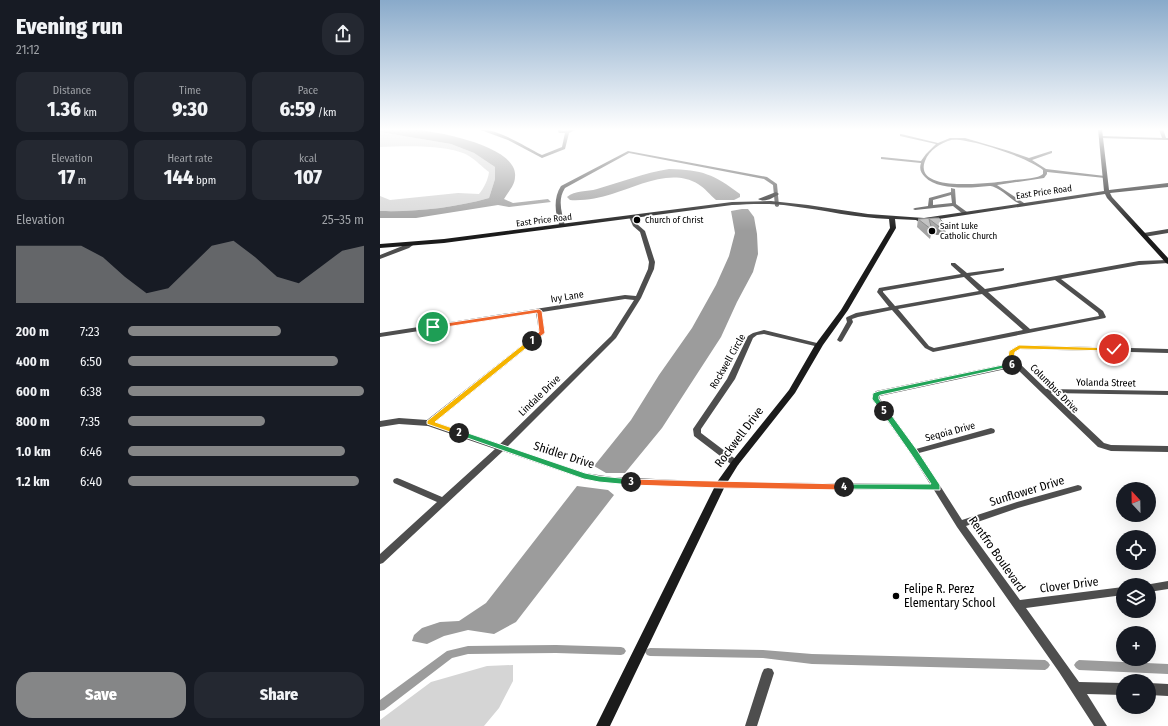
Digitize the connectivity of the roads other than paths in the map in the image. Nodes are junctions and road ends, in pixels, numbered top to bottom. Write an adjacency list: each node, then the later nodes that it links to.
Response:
1 (922, 162): 10 (street)
2 (608, 163): 24 (street)
3 (685, 163): 13 (street)
4 (1035, 163): 6 (street)
5 (1103, 163): 7 (main road)
6 (1045, 172): 7 (street); 8 (street)
7 (1105, 179): 11 (main road)
8 (993, 184): 10 (street); 17 (street)
9 (1168, 185): 11 (main road, East Price Road)
10 (954, 186): 12 (street)
11 (1107, 192): 17 (main road, East Price Road); 26 (main road)
12 (953, 193): 16 (street); 19 (street)
13 (776, 194): 14 (main road); 15 (street)
14 (745, 202): 15 (main road, East Price Road); 18 (main road, East Price Road)
15 (777, 204): 18 (main road, East Price Road); 23 (main road, East Price Road)
16 (954, 204): 19 (street); 21 (street)
17 (1022, 204): 21 (main road, East Price Road)
18 (710, 207): 22 (main road, East Price Road)
19 (930, 207): 20 (street)
20 (915, 209)
21 (965, 213): 23 (main road, East Price Road)
22 (630, 218): 24 (main road, East Price Road); 36 (street, Lindale Drive)
23 (892, 220): 39 (main road, Rockwell Drive)
24 (562, 226): 27 (main road, East Price Road)
25 (1168, 231): 26 (street)
26 (1144, 235): 30 (main road)
27 (410, 245): 28 (main road, East Price Road); 29 (street)
28 (380, 246)
29 (380, 257)
30 (1168, 262): 34 (street)
31 (953, 264): 33 (street)
32 (1002, 269): 33 (street)
33 (966, 275): 35 (street); 37 (street)
34 (1056, 278): 35 (street); 41 (street)
35 (985, 292): 37 (street); 41 (street)
36 (638, 298): 38 (street, Ivy Lane); 53 (street, Lindale Drive)
37 (894, 308): 40 (street); 41 (street)
38 (539, 311): 42 (street, Ivy Lane); 50 (street)
39 (840, 316): 40 (street); 44 (main road, Rockwell Drive)
40 (849, 318): 43 (street)
41 (1029, 332)
42 (380, 335)
43 (840, 340)
44 (819, 345): 56 (main road, Rockwell Drive); 56 (street, Rockwell Circle)
45 (1165, 351): 46 (street); 47 (street, Columbus Drive)
46 (1168, 358)
47 (1017, 364): 48 (street, Columbus Drive); 55 (street, Rentfro Boulevard)
48 (1044, 391): 49 (street, Yolanda Street); 54 (street, Columbus Drive)
49 (1168, 393)
50 (429, 423): 51 (street, Shidler Drive); 53 (street, Shidler Drive)
51 (380, 424)
52 (991, 431): 55 (street, Seqoia Drive)
53 (502, 447): 58 (street, Shidler Drive); 61 (street, Lindale Drive)
54 (1168, 449)
55 (914, 452): 59 (street, Rentfro Boulevard)
56 (735, 463): 58 (main road, Rockwell Drive)
57 (397, 481): 61 (street)
58 (721, 485): 59 (street, Shidler Drive); 73 (main road, Rockwell Drive)
59 (937, 488): 62 (street, Rentfro Boulevard)
60 (1078, 488): 62 (street, Sunflower Drive)
61 (444, 501): 63 (street, Lindale Drive)
62 (960, 524): 67 (street, Rentfro Boulevard)
63 (380, 560)
64 (1168, 585): 65 (street)
65 (1156, 587)
66 (1116, 592): 67 (street, Clover Drive)
67 (1017, 605): 69 (street, Rentfro Boulevard)
68 (768, 673): 74 (street)
69 (1076, 688): 70 (street); 75 (street, Rentfro Boulevard)
70 (1116, 689)
71 (1156, 689): 72 (street)
72 (1168, 690)
73 (603, 726)
74 (751, 726)
75 (1101, 726)

